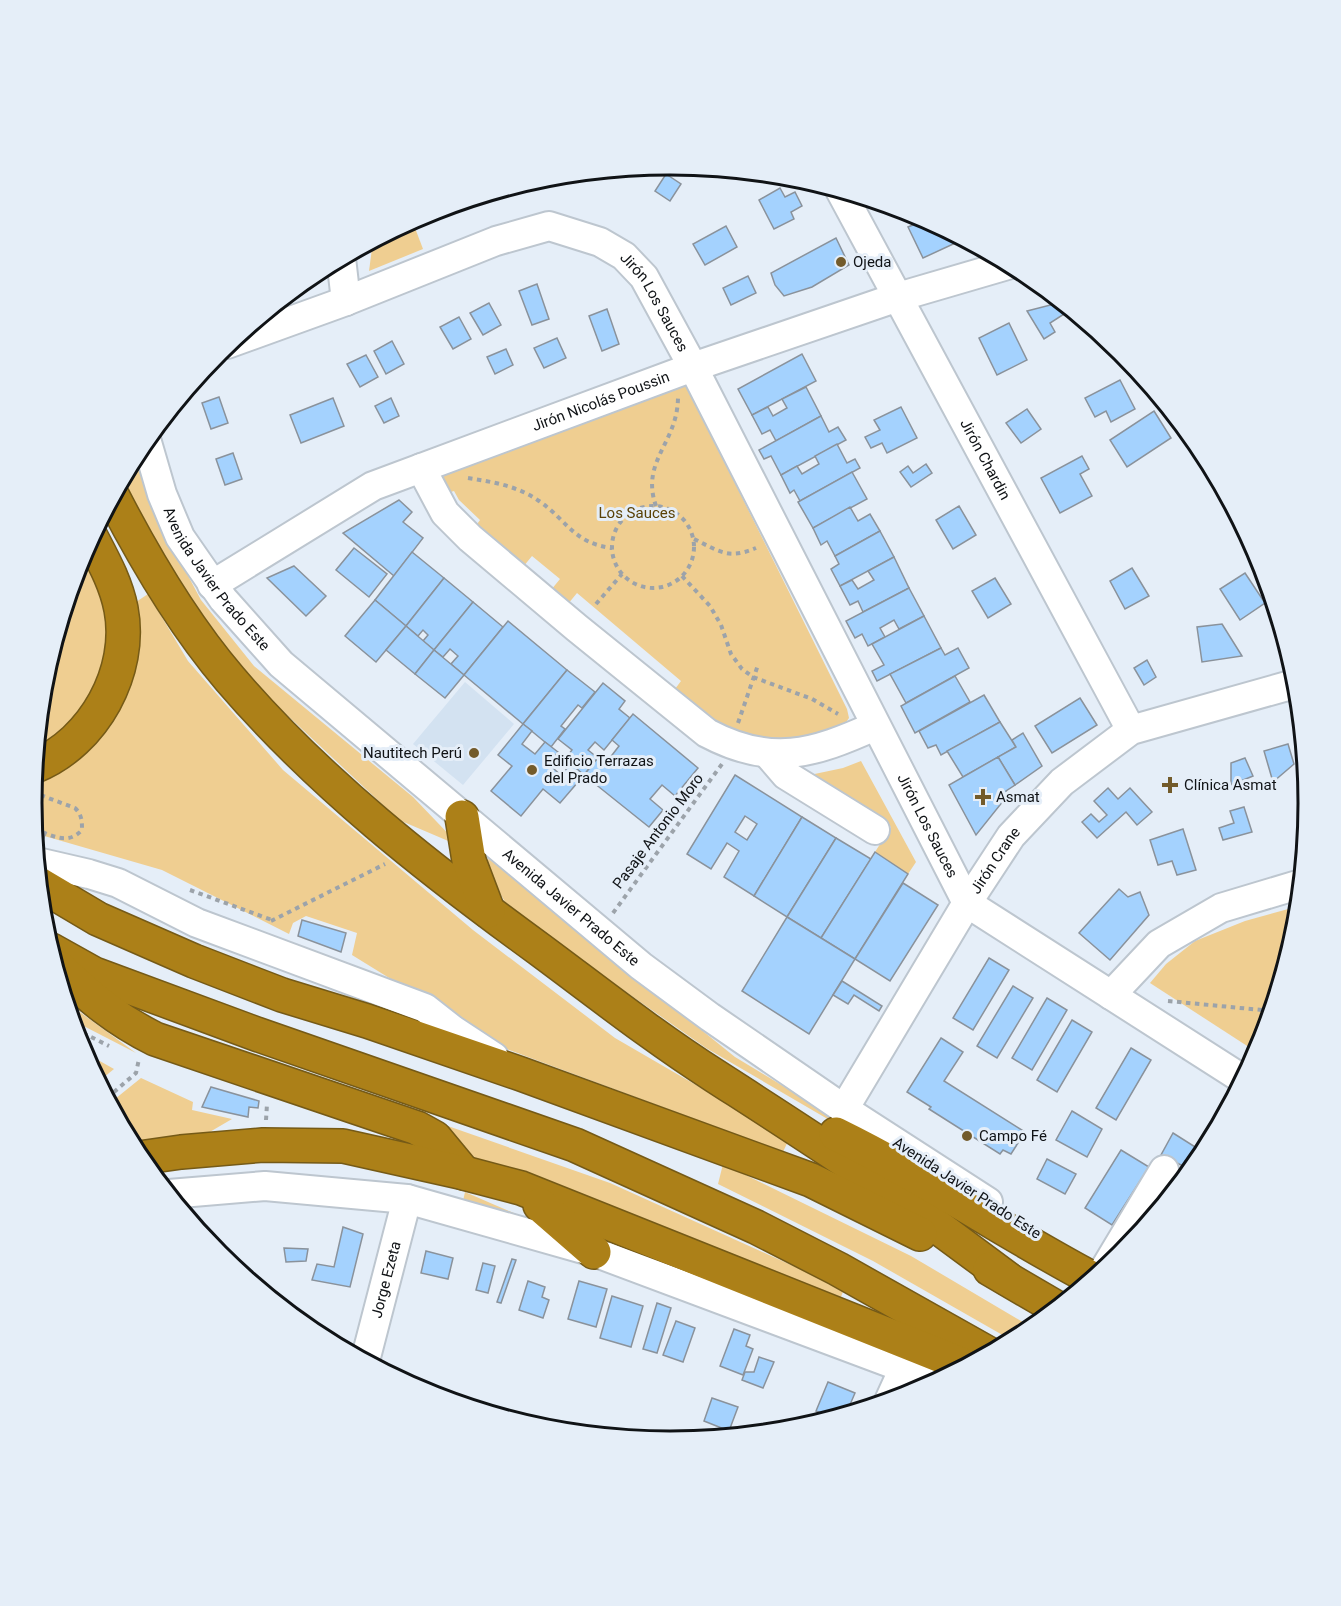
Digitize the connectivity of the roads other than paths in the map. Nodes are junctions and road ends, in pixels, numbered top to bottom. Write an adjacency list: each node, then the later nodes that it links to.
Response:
1 (845, 200): 4 (street, Jirón Chardin)
2 (342, 267): 5 (street)
3 (999, 267): 4 (street, Jirón Nicolás Poussin)
4 (898, 297): 7 (street, Jirón Nicolás Poussin); 15 (street, Jirón Chardin)
5 (346, 301): 6 (street, Jirón Los Sauces); 7 (street, Jirón Los Sauces)
6 (249, 337)
7 (686, 379): 9 (street, Jirón Nicolás Poussin); 14 (street, Jirón Los Sauces)
8 (150, 452): 12 (street, Avenida Javier Prado Este)
9 (421, 468): 12 (street, Jirón Nicolás Poussin); 16 (street)
10 (117, 505): 24 (highway)
11 (97, 547): 17 (highway)
12 (212, 585): 18 (street, Avenida Javier Prado Este)
13 (1288, 686): 15 (street, Jirón Crane)
14 (876, 726): 16 (street); 23 (street, Jirón Los Sauces)
15 (1131, 730): 23 (street, Jirón Crane)
16 (767, 753): 19 (street)
17 (43, 761)
18 (462, 817): 24 (highway); 31 (street, Avenida Javier Prado Este)
19 (875, 830)
20 (45, 864): 28 (street)
21 (1294, 886): 27 (street)
22 (48, 889): 28 (highway)
23 (968, 903): 27 (street, Jirón Los Sauces); 31 (street, Jirón Crane)
24 (489, 912): 30 (highway)
25 (61, 955): 44 (highway)
26 (65, 974): 34 (highway)
27 (1111, 995): 29 (street, Jirón Los Sauces)
28 (521, 1074): 42 (highway)
29 (1237, 1075)
30 (714, 1076): 41 (highway); 42 (highway)
31 (844, 1109): 40 (street, Avenida Javier Prado Este)
32 (151, 1156): 34 (highway)
33 (1164, 1170): 38 (street)
34 (464, 1173): 35 (highway)
35 (521, 1188): 39 (highway); 46 (highway)
36 (178, 1193): 37 (street)
37 (407, 1199): 39 (street); 45 (street, Jorge Ezeta)
38 (1123, 1239)
39 (594, 1252): 47 (street)
40 (1093, 1268)
41 (1086, 1275)
42 (1008, 1279): 43 (highway)
43 (1050, 1304)
44 (981, 1349)
45 (367, 1353)
46 (957, 1362)
47 (904, 1368): 48 (street); 49 (street)
48 (924, 1378)
49 (894, 1390)

